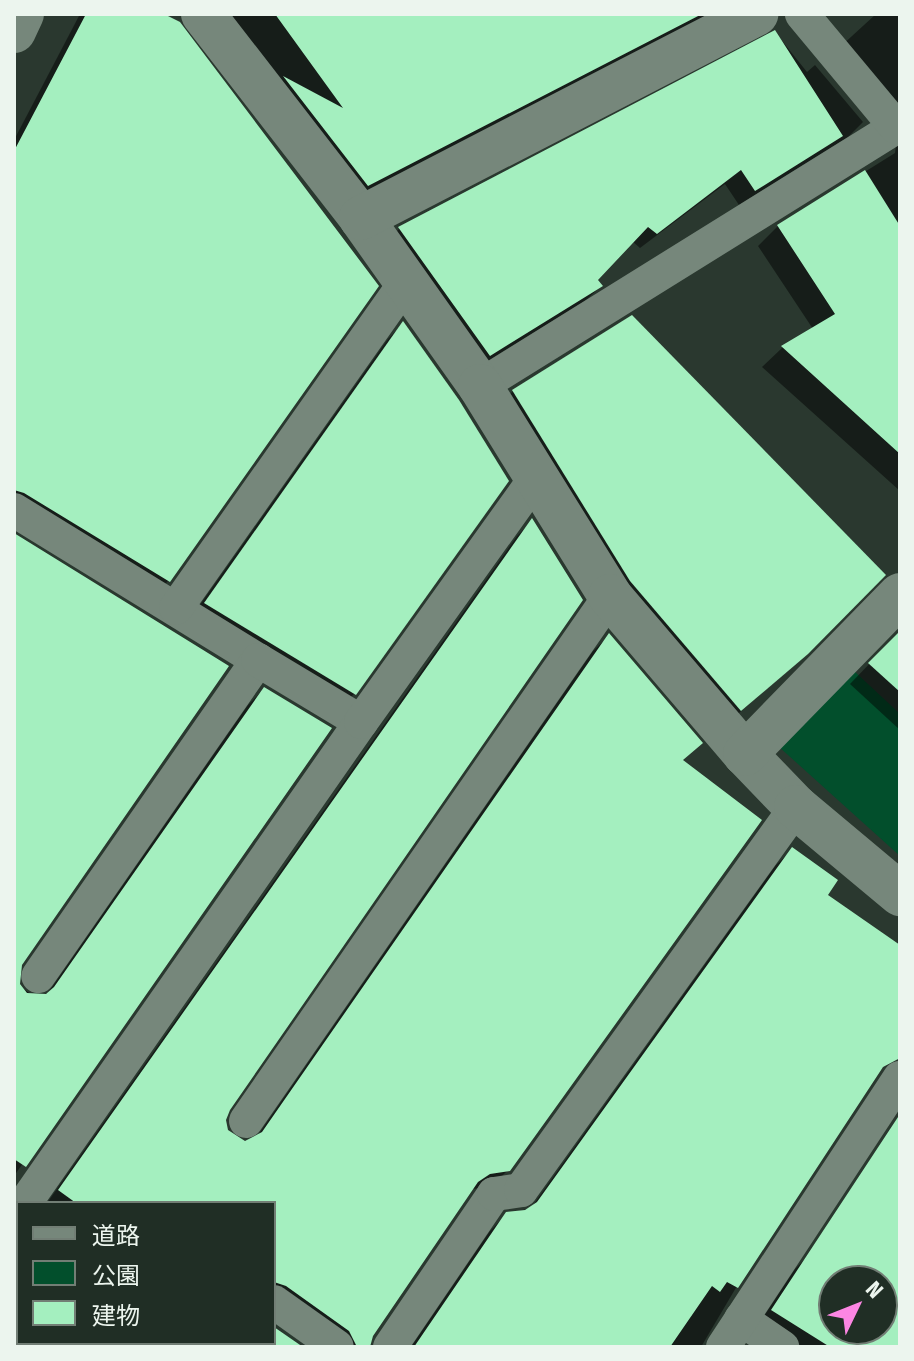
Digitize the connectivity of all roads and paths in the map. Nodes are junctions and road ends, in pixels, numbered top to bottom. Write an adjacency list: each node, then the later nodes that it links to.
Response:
1 (203, 14): 4 (street)
2 (757, 14): 4 (street)
3 (802, 14): 6 (lane)
4 (361, 218): 5 (street)
5 (407, 281): 6 (street); 11 (lane)
6 (480, 386): 7 (street)
7 (535, 479): 10 (street); 13 (lane)
8 (14, 510): 11 (lane)
9 (900, 595): 14 (street)
10 (610, 596): 14 (street); 19 (lane)
11 (176, 608): 12 (lane)
12 (258, 660): 13 (lane); 17 (lane)
13 (361, 722): 20 (lane)
14 (745, 754): 15 (street)
15 (796, 807): 16 (street); 24 (lane)
16 (900, 894)
17 (38, 976)
18 (900, 1078): 22 (lane)
19 (246, 1121)
20 (26, 1201)
21 (276, 1303): 23 (lane)
22 (732, 1333): 25 (lane)
23 (337, 1347)
24 (390, 1347)
25 (782, 1347)

